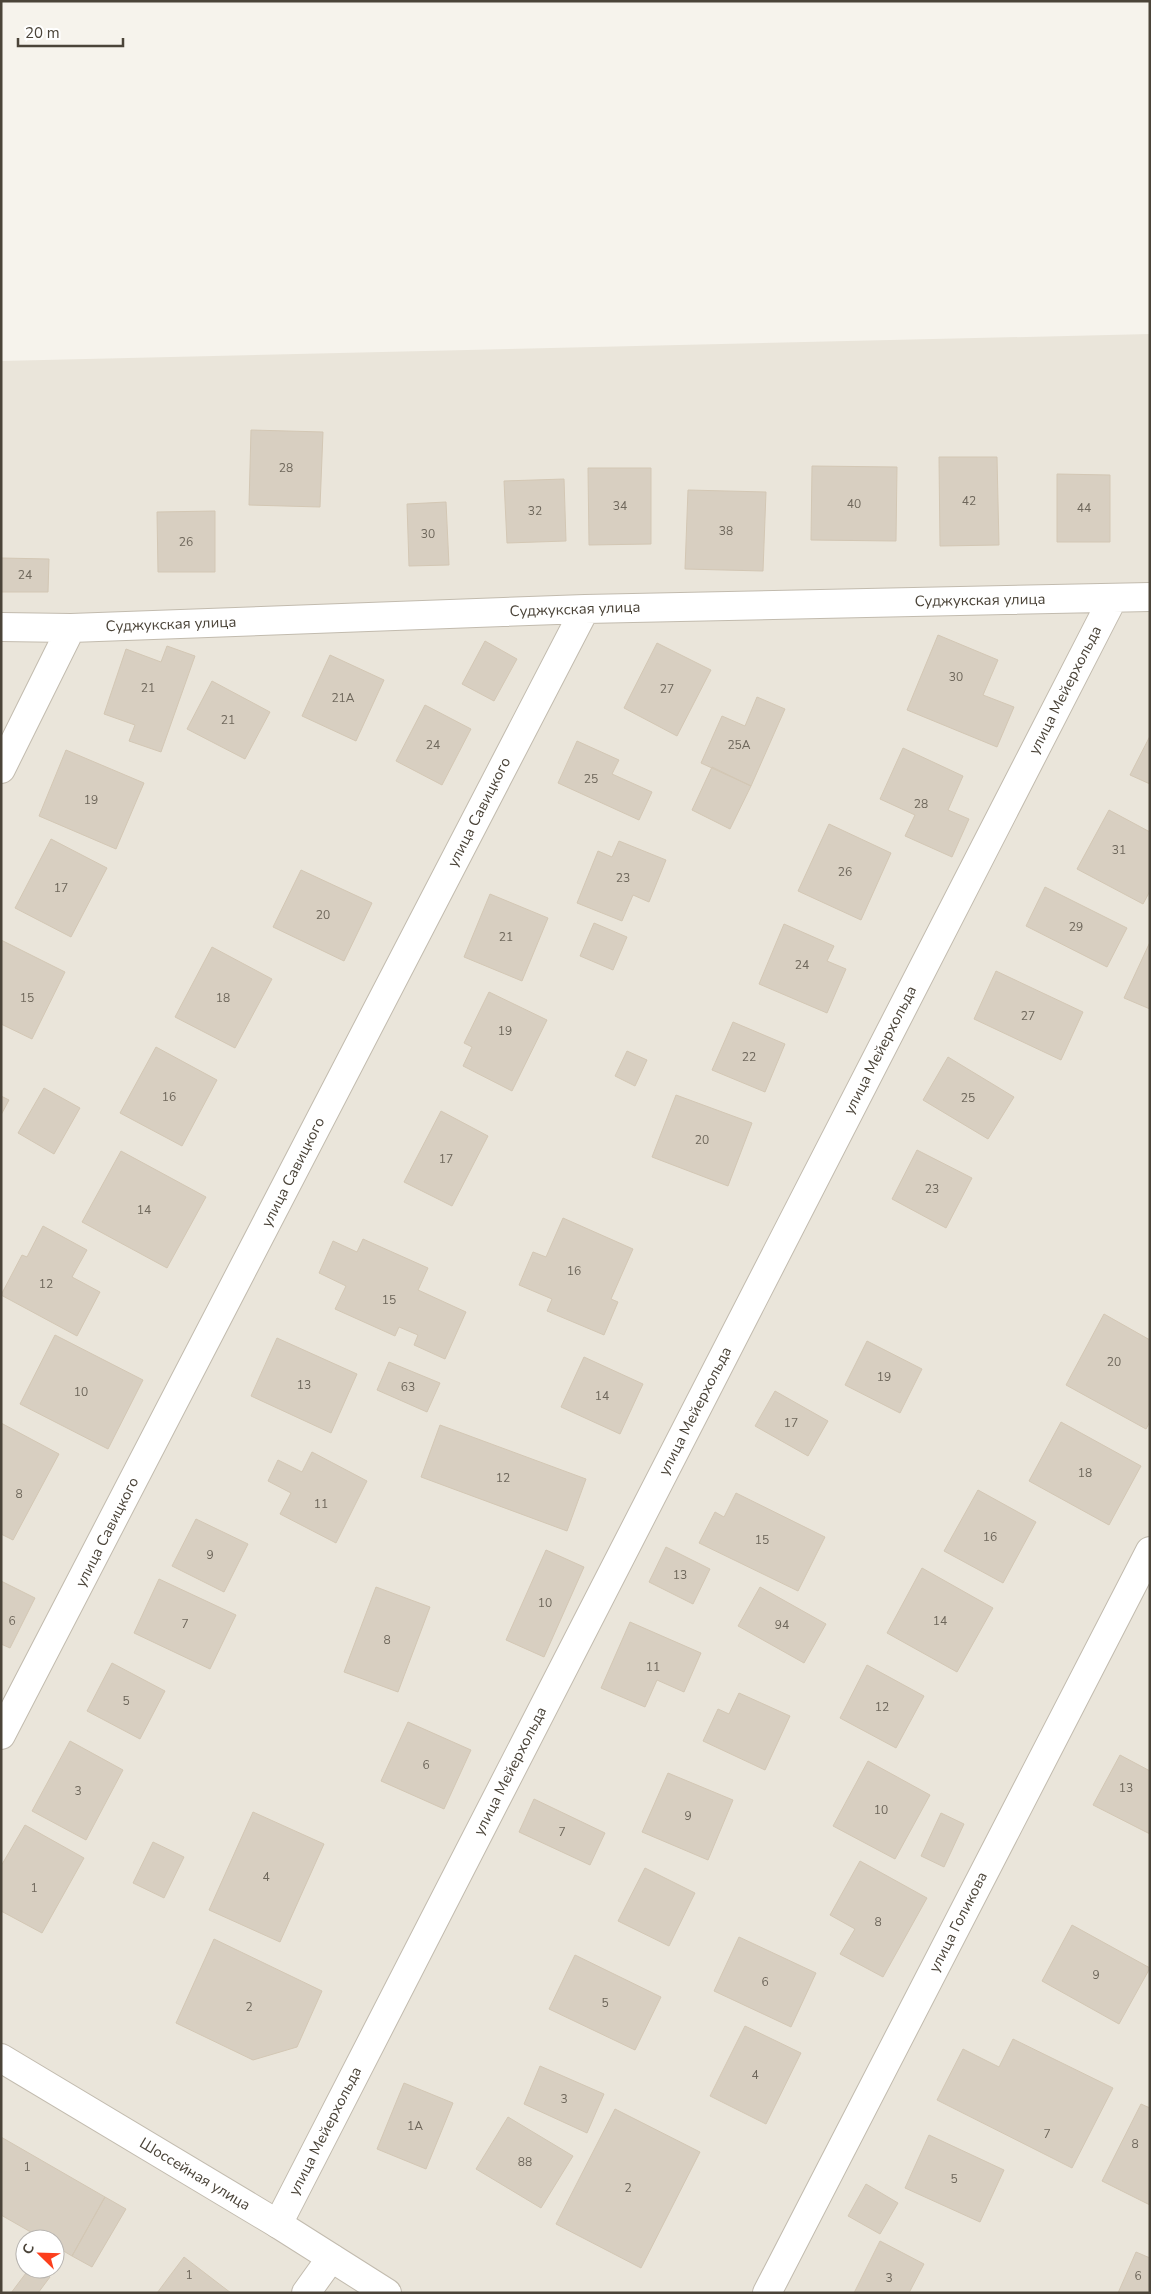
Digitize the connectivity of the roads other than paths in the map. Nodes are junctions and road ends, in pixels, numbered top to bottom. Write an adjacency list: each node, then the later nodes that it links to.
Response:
1 (1150, 597): 2 (street, Суджукская улица)
2 (1113, 598): 3 (street, Суджукская улица); 10 (street, улица Мейерхольда)
3 (585, 609): 5 (street, Суджукская улица); 8 (street, улица Савицкого)
4 (1, 627): 5 (street, Суджукская улица)
5 (71, 628): 6 (street)
6 (1, 769)
7 (1150, 1551): 14 (street, улица Голикова)
8 (1, 1735)
9 (1, 2058): 10 (street, Шоссейная улица)
10 (278, 2224): 11 (street, Шоссейная улица)
11 (331, 2258): 12 (street); 13 (street, Шоссейная улица)
12 (306, 2293)
13 (387, 2293)
14 (767, 2293)

